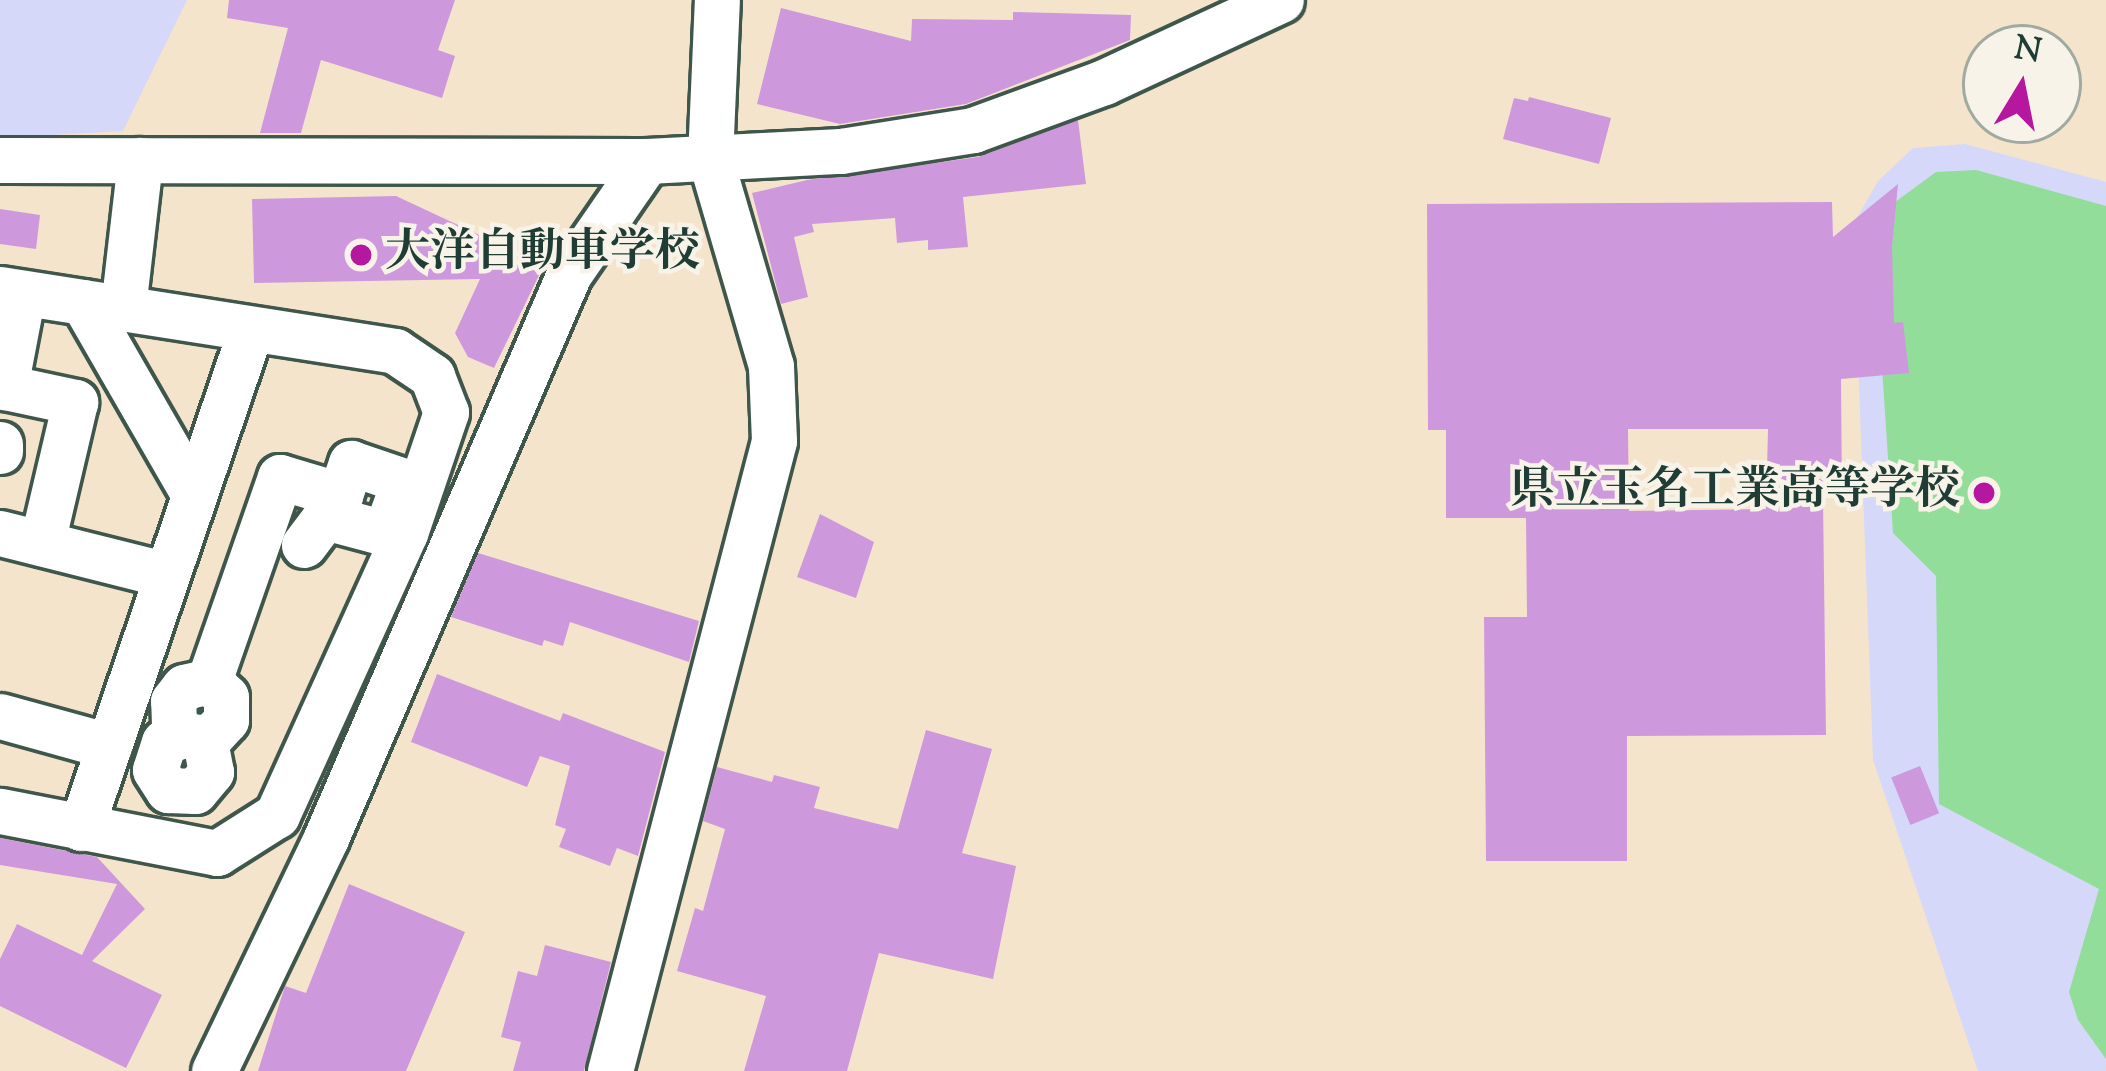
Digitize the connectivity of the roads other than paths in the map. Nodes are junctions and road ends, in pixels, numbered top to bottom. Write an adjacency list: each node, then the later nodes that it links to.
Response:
1 (717, 0): 3 (street)
2 (1281, 0): 3 (street)
3 (710, 158): 6 (street); 21 (street)
4 (0, 160): 5 (street)
5 (140, 160): 6 (street); 8 (street)
6 (647, 160): 20 (street)
7 (12, 291): 8 (street); 12 (street)
8 (103, 305): 9 (street); 10 (street)
9 (251, 329): 10 (street); 11 (street)
10 (194, 495): 14 (street)
11 (402, 516): 13 (street); 16 (street); 19 (street)
12 (21, 538): 14 (street)
13 (304, 545)
14 (167, 574): 17 (street)
15 (0, 716): 17 (street)
16 (190, 736)
17 (109, 746): 19 (street)
18 (0, 812): 19 (street)
19 (82, 828)
20 (214, 1071)
21 (610, 1071)

